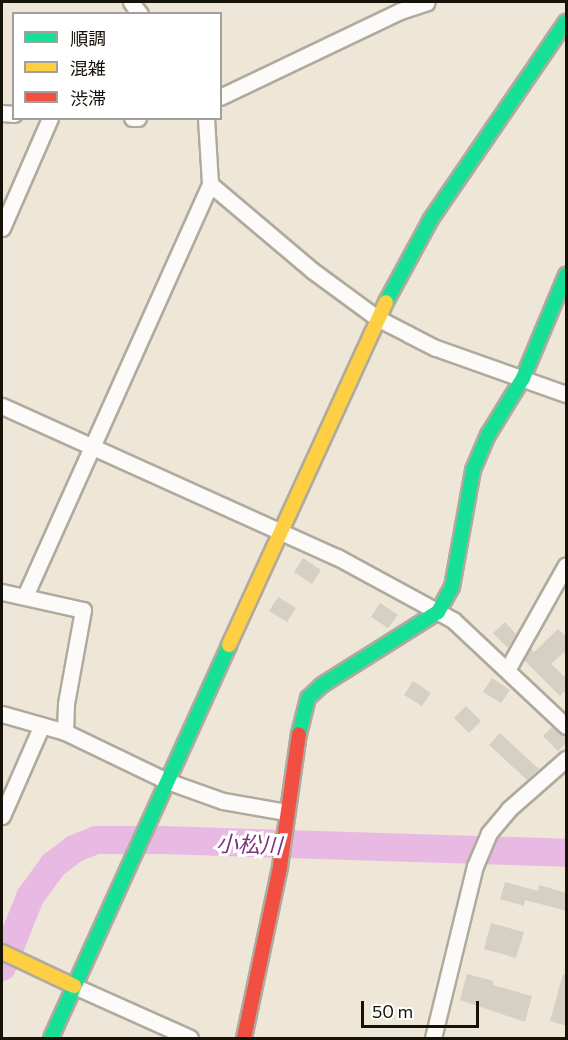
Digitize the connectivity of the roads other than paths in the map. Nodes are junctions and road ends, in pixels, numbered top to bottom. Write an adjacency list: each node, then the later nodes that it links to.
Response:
1 (427, 2): 3 (street)
2 (567, 22): 9 (street)
3 (222, 96)
4 (49, 120): 7 (street)
5 (206, 120): 6 (street)
6 (210, 184): 9 (street); 13 (street)
7 (2, 228)
8 (567, 275): 10 (street)
9 (377, 318): 10 (street); 14 (street)
10 (522, 378): 11 (street); 18 (street)
11 (567, 394)
12 (2, 406): 13 (street)
13 (93, 446): 14 (street); 17 (street)
14 (280, 530): 18 (street); 25 (street)
15 (567, 565): 19 (street)
16 (2, 592): 17 (street)
17 (25, 596): 23 (street)
18 (438, 612): 19 (street); 27 (street)
19 (507, 670): 22 (street)
20 (2, 714): 21 (street)
21 (42, 725): 23 (street); 26 (street)
22 (567, 726)
23 (65, 732): 25 (street)
24 (567, 759): 33 (street)
25 (167, 780): 27 (street); 29 (street)
26 (2, 816)
27 (285, 819): 32 (street)
28 (2, 952): 29 (street)
29 (74, 986): 30 (street); 31 (street)
30 (51, 1038)
31 (190, 1038)
32 (244, 1038)
33 (433, 1038)

